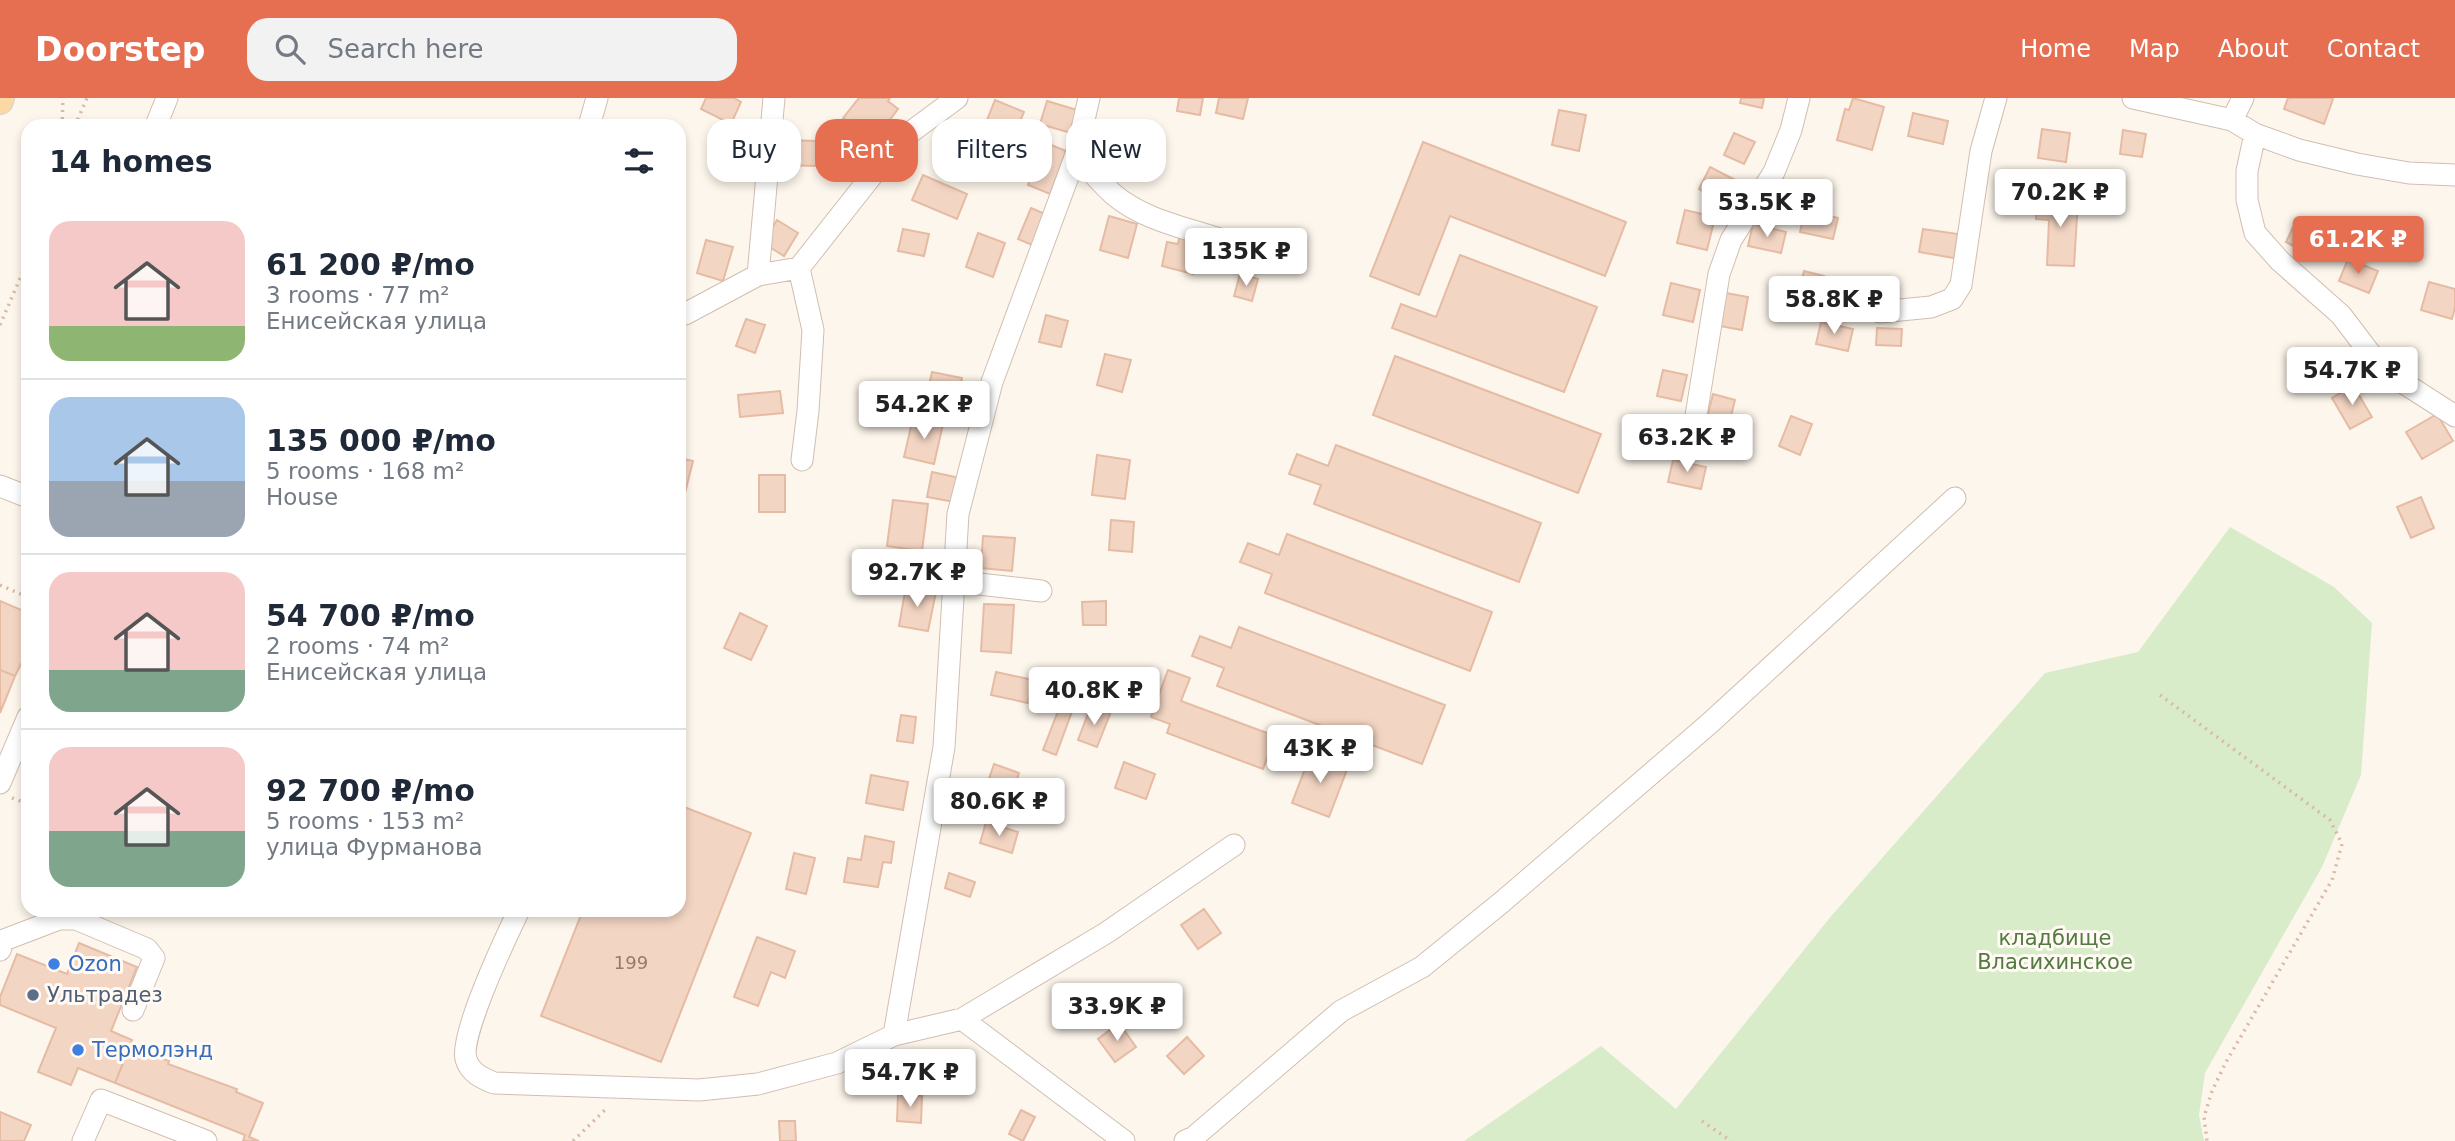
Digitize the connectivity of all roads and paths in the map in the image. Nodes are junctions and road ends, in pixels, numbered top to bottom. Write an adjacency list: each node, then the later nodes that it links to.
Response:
1 (63, 98): 12 (path)
2 (87, 98): 13 (path)
3 (167, 98): 14 (street)
4 (597, 98): 15 (street)
5 (774, 98): 24 (street)
6 (957, 98): 23 (street)
7 (1089, 98): 16 (street)
8 (1799, 98): 30 (street)
9 (1996, 98): 26 (street)
10 (2133, 98): 17 (street)
11 (2243, 98): 17 (street)
12 (62, 119)
13 (78, 119)
14 (159, 119)
15 (591, 119)
16 (1084, 119)
17 (2232, 120): 18 (street)
18 (2255, 134): 19 (street); 29 (street)
19 (2455, 175)
20 (1066, 182): 35 (street)
21 (1102, 182): 22 (street)
22 (1223, 240)
23 (799, 268): 24 (street); 31 (street)
24 (758, 275): 27 (street)
25 (21, 276): 28 (path)
26 (1880, 312)
27 (686, 313)
28 (0, 325)
29 (2455, 416)
30 (1694, 428)
31 (802, 460)
32 (0, 486): 33 (street)
33 (21, 494)
34 (1955, 498): 54 (street)
35 (952, 581): 37 (street); 47 (street)
36 (0, 585): 38 (path)
37 (1041, 591)
38 (21, 594)
39 (2160, 695): 56 (path)
40 (21, 734): 41 (street)
41 (0, 783)
42 (1234, 845): 46 (street)
43 (516, 917): 48 (street)
44 (0, 950): 45 (street)
45 (133, 1010)
46 (962, 1019): 47 (street); 53 (street)
47 (894, 1035): 48 (street)
48 (629, 1088): 52 (path)
49 (1702, 1121): 55 (path)
50 (83, 1141): 51 (street)
51 (206, 1141)
52 (573, 1141)
53 (1124, 1141)
54 (1185, 1141)
55 (1731, 1141)
56 (2207, 1141)

